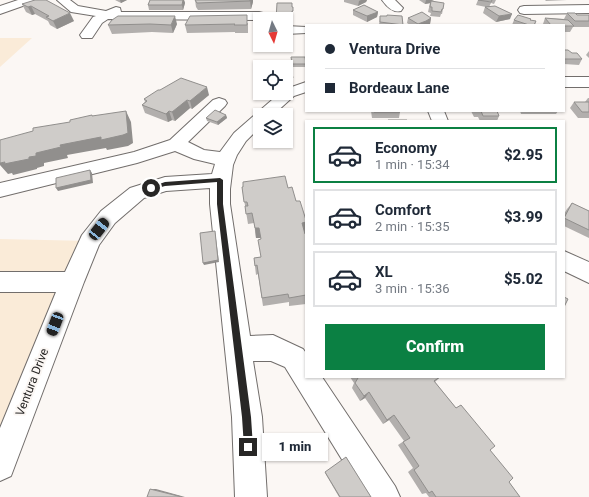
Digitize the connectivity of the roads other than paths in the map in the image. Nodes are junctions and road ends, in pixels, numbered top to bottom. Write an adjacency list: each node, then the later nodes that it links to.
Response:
1 (30, 0): 9 (street)
2 (63, 0): 7 (street)
3 (587, 0): 5 (street)
4 (261, 1): 11 (street)
5 (589, 2)
6 (137, 8): 7 (street)
7 (97, 9): 12 (street); 15 (street)
8 (589, 9): 10 (street)
9 (0, 10)
10 (524, 10)
11 (260, 12)
12 (253, 22)
13 (293, 30): 14 (street)
14 (303, 30)
15 (87, 35)
16 (565, 82): 17 (street)
17 (589, 82)
18 (305, 87): 20 (street)
19 (220, 103): 22 (street)
20 (272, 108)
21 (253, 125): 23 (street)
22 (176, 144): 23 (street); 24 (street)
23 (222, 170): 28 (street, Ventura Drive); 29 (street)
24 (0, 190)
25 (565, 261): 26 (street)
26 (589, 273)
27 (0, 282): 28 (street)
28 (72, 282): 32 (street, Ventura Drive)
29 (238, 349): 30 (street); 33 (street)
30 (305, 375)
31 (307, 378): 34 (street)
32 (0, 465)
33 (251, 497)
34 (384, 497)

